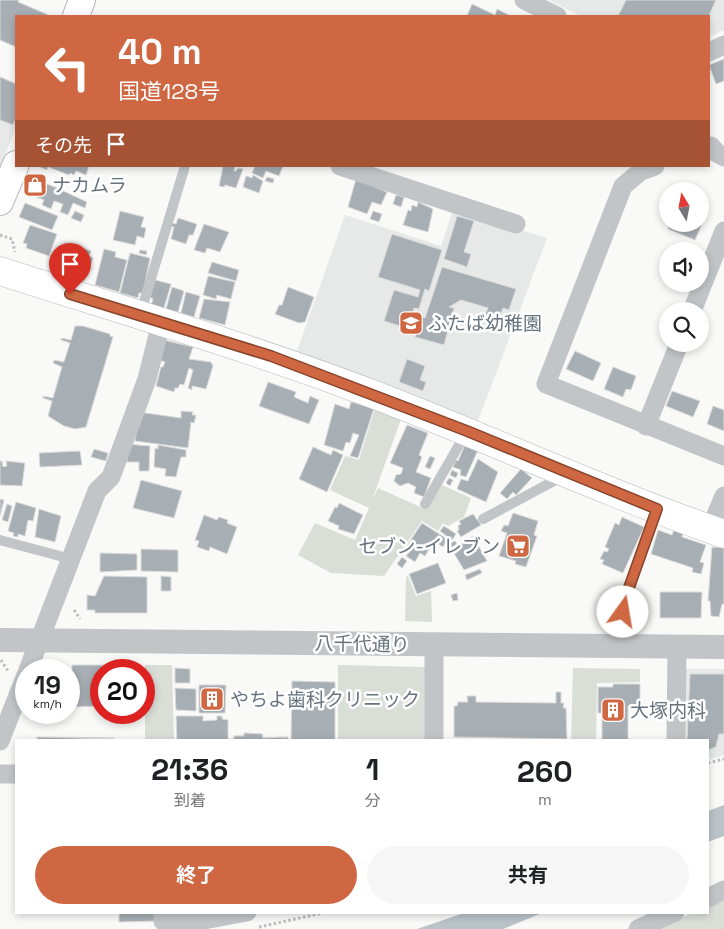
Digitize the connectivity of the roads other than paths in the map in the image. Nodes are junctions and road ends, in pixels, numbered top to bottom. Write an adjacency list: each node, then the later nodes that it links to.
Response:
1 (82, 0): 3 (main road)
2 (524, 0): 4 (street)
3 (76, 15)
4 (555, 15)
5 (724, 46): 6 (street)
6 (710, 52)
7 (15, 166): 11 (main road)
8 (185, 167): 16 (lane)
9 (343, 167): 12 (street)
10 (653, 167): 18 (street)
11 (0, 202)
12 (516, 224)
13 (724, 231): 15 (street)
14 (0, 271): 16 (highway)
15 (696, 302)
16 (151, 319): 19 (highway); 28 (street)
17 (676, 352): 18 (street)
18 (646, 426): 20 (street)
19 (467, 431): 21 (highway); 23 (lane)
20 (724, 456)
21 (568, 473): 24 (highway); 25 (lane)
22 (724, 496): 26 (street)
23 (425, 504)
24 (657, 509): 26 (highway); 32 (lane)
25 (483, 519)
26 (717, 531)
27 (0, 540): 28 (lane)
28 (71, 559): 30 (street)
29 (0, 640): 30 (street, 八千代通り)
30 (40, 640): 31 (street, 八千代通り); 35 (street)
31 (434, 645): 32 (street, 八千代通り); 37 (street)
32 (618, 646): 33 (street, 八千代通り)
33 (677, 647): 34 (street, 八千代通り); 38 (street)
34 (724, 647)
35 (32, 659)
36 (15, 703): 39 (street)
37 (434, 739)
38 (676, 739)
39 (0, 741)
40 (0, 774): 41 (street)
41 (15, 774)
42 (724, 890): 43 (street)
43 (709, 898)
44 (163, 914): 46 (street)
45 (671, 914): 47 (street)
46 (251, 920)
47 (638, 929)

